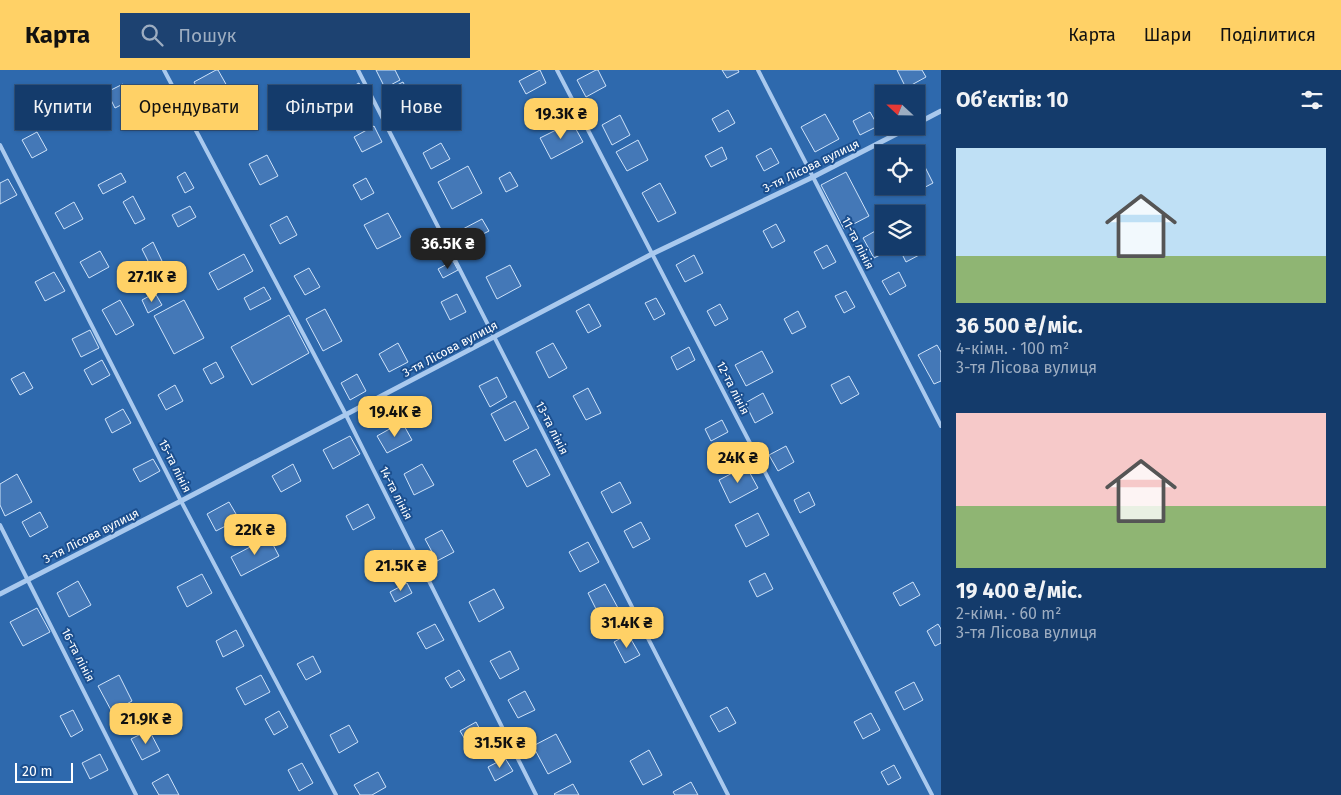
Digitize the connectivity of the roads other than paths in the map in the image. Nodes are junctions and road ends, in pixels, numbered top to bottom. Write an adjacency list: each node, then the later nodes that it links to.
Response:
1 (164, 70): 12 (lane, 14-та лінія)
2 (358, 70): 11 (lane, 13-та лінія)
3 (557, 70): 10 (lane, 12-та лінія)
4 (758, 70): 9 (lane, 11-та лінія)
5 (941, 111): 6 (street)
6 (925, 119)
7 (895, 135): 9 (street, 3-тя Лісова вулиця)
8 (0, 145): 14 (lane, 15-та лінія)
9 (813, 177): 10 (street, 3-тя Лісова вулиця); 13 (lane, 11-та лінія)
10 (652, 254): 11 (street, 3-тя Лісова вулиця); 22 (lane, 12-та лінія)
11 (495, 337): 12 (street, 3-тя Лісова вулиця); 21 (lane, 13-та лінія)
12 (346, 415): 14 (street, 3-тя Лісова вулиця); 20 (lane, 14-та лінія)
13 (941, 426)
14 (181, 501): 16 (street, 3-тя Лісова вулиця); 19 (lane, 15-та лінія)
15 (0, 525): 16 (lane, 16-та лінія)
16 (28, 580): 17 (street, 3-тя Лісова вулиця); 18 (lane, 16-та лінія)
17 (0, 594)
18 (136, 795)
19 (336, 795)
20 (536, 795)
21 (728, 795)
22 (932, 795)

